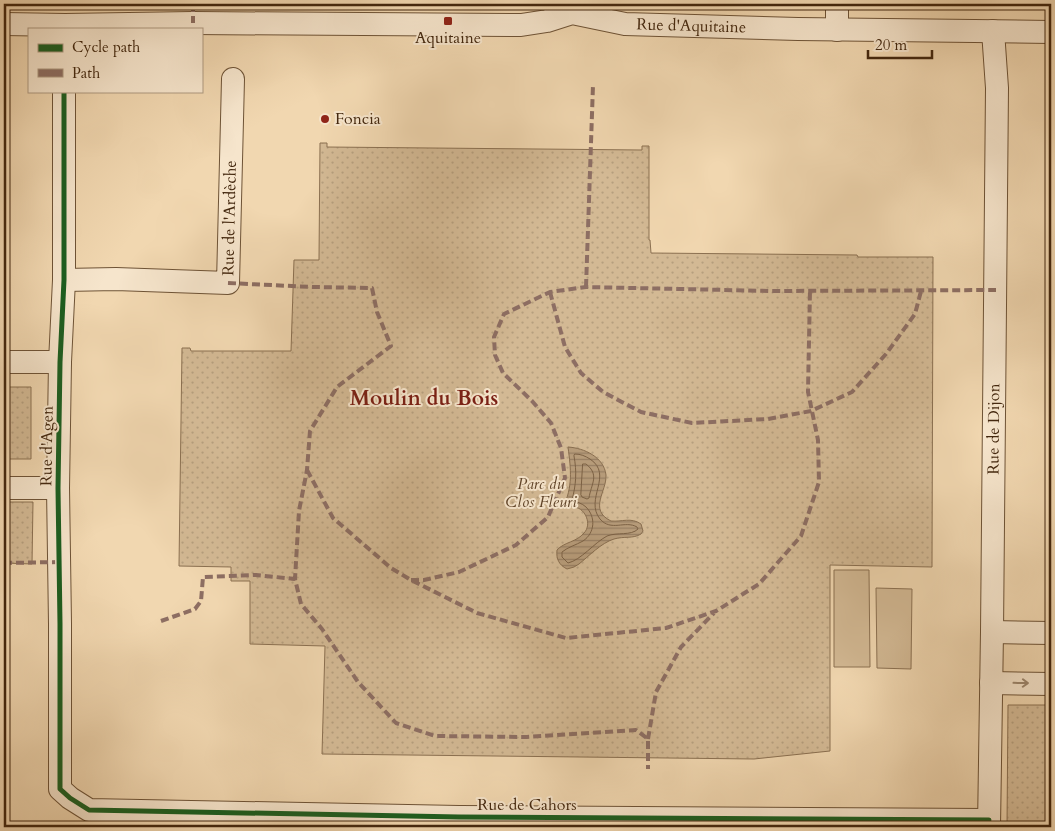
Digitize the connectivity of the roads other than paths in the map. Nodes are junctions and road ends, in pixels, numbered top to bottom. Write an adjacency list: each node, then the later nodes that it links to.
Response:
1 (837, 4): 5 (street)
2 (572, 8): 4 (street, Rue d'Aquitaine); 5 (street, Rue d'Aquitaine)
3 (4, 24): 4 (street, Rue d'Aquitaine)
4 (65, 27)
5 (837, 30): 6 (street, Rue d'Aquitaine)
6 (993, 31): 7 (street, Rue d'Aquitaine); 15 (street, Rue de Dijon)
7 (1051, 32)
8 (233, 79): 10 (street, Rue de l'Ardèche)
9 (64, 92): 10 (street, Rue d'Agen)
10 (64, 280): 12 (street, Rue d'Agen)
11 (4, 362): 12 (street)
12 (60, 362): 14 (street, Rue d'Agen)
13 (4, 488): 14 (street)
14 (58, 488): 19 (street, Rue d'Agen)
15 (992, 632): 16 (street); 17 (street, Rue de Dijon)
16 (1051, 633)
17 (991, 682): 18 (street, one-way to 18); 23 (street, Rue de Dijon)
18 (1051, 684)
19 (70, 798): 20 (street, Rue de Cahors)
20 (186, 820): 21 (street, Rue de Cahors)
21 (473, 822): 22 (street, Rue de Cahors)
22 (625, 822): 23 (street, Rue de Cahors)
23 (989, 824)

